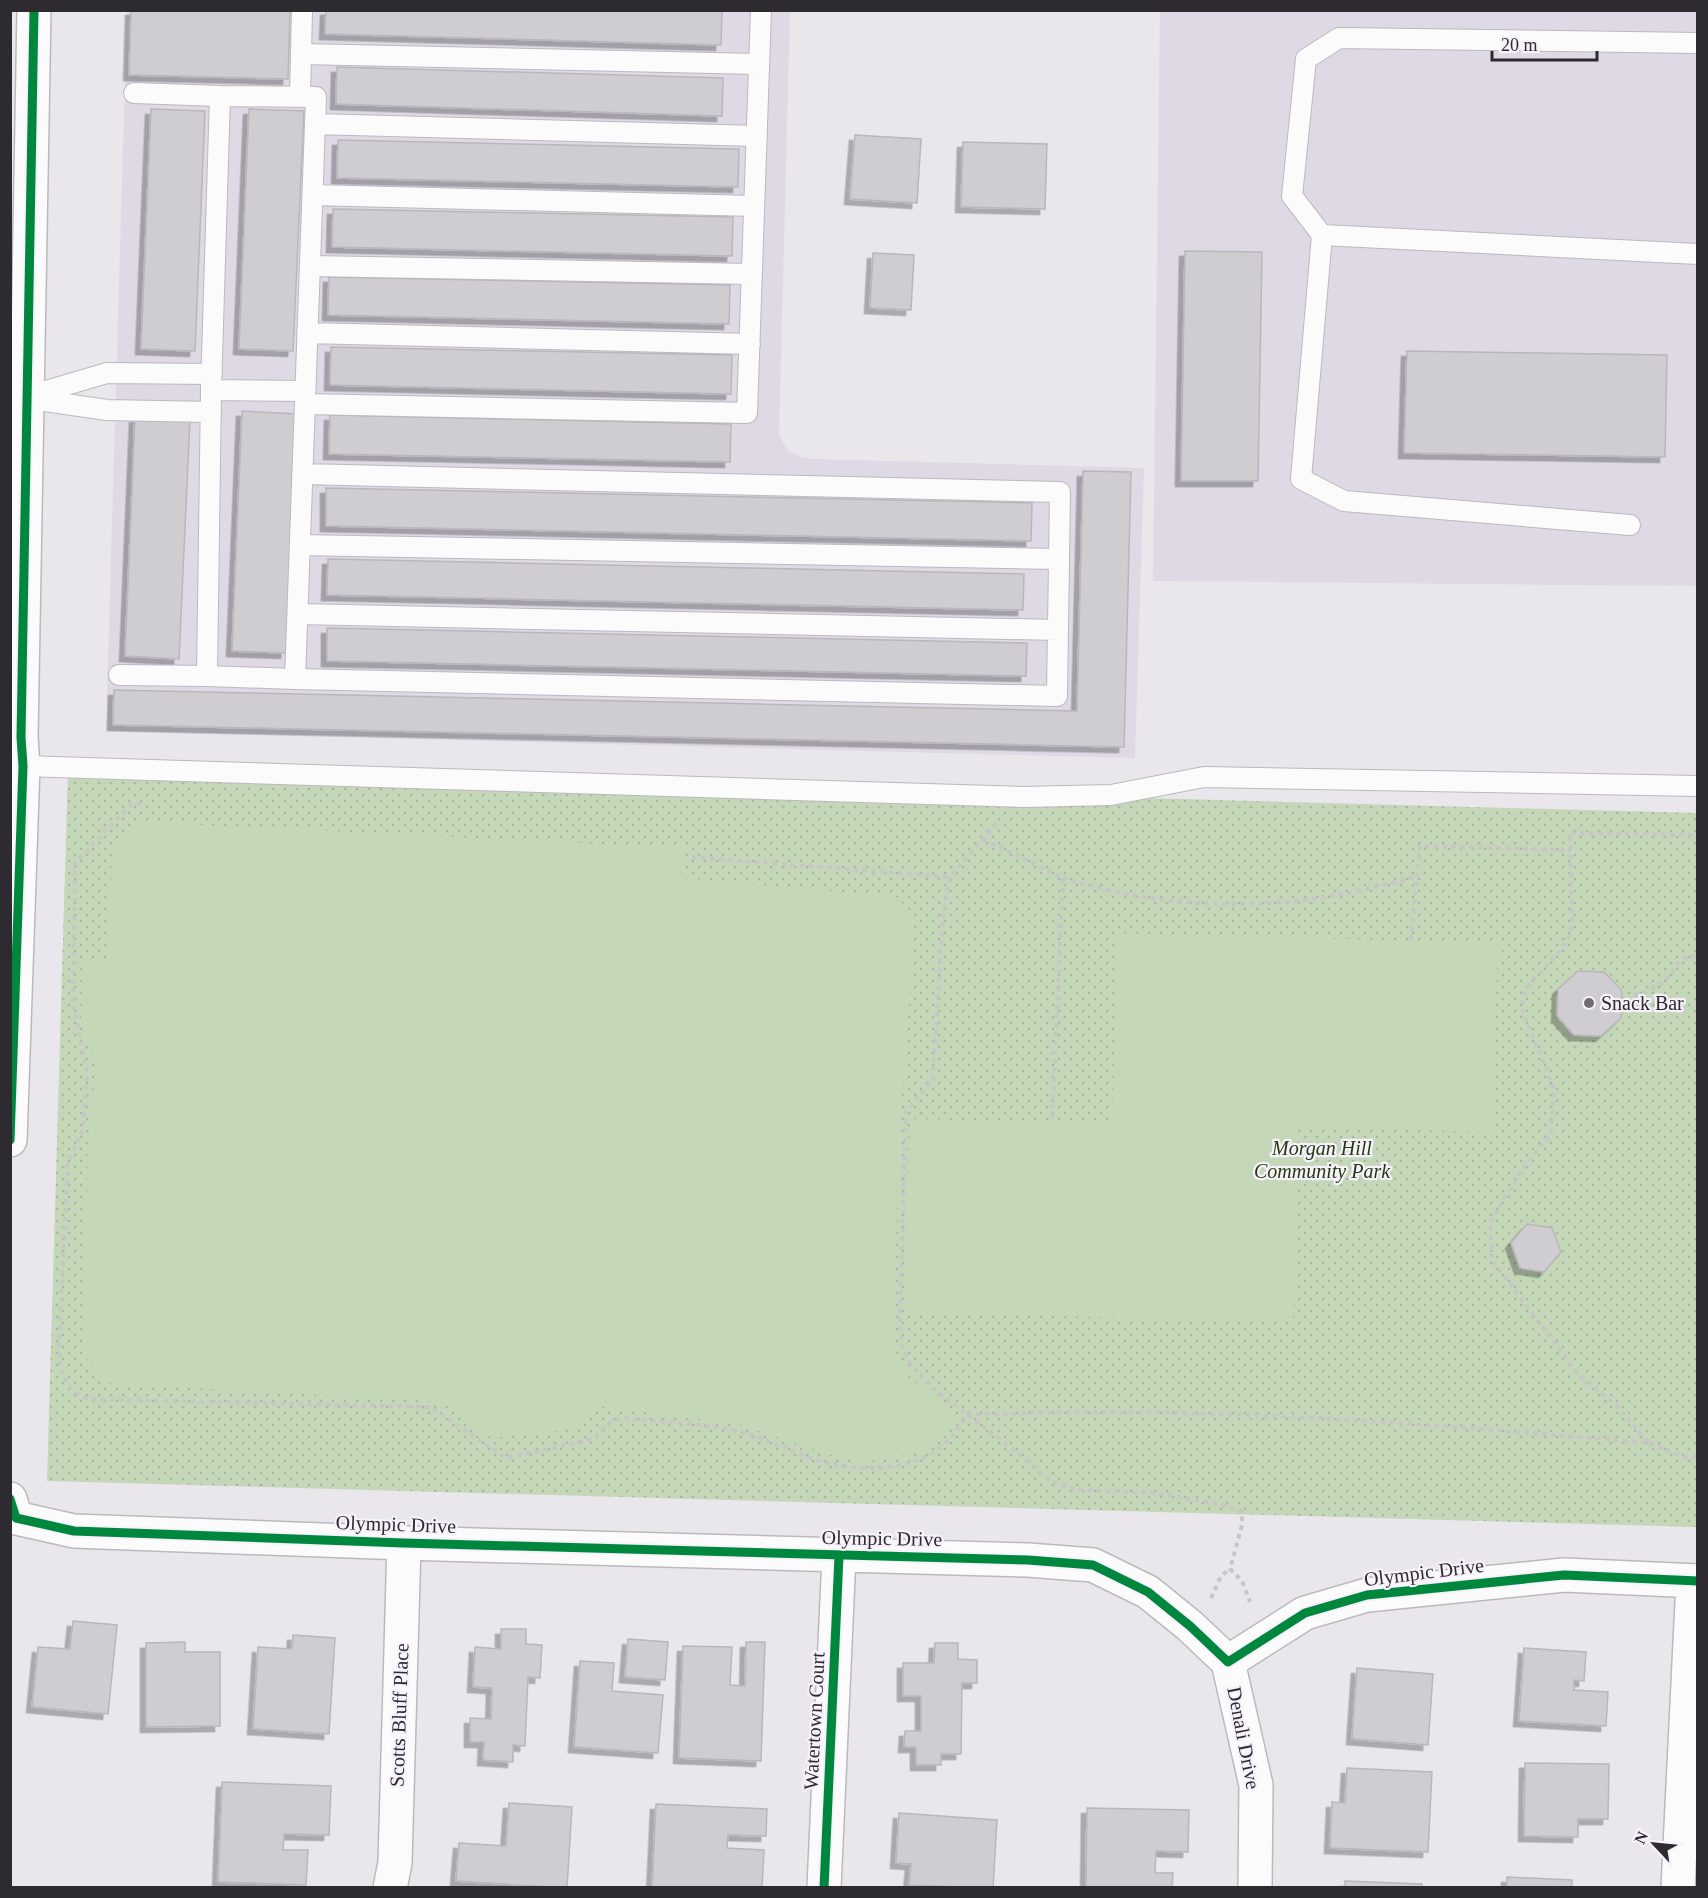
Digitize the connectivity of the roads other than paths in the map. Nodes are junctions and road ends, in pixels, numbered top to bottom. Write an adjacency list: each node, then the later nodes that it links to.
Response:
1 (34, 10): 16 (street)
2 (302, 10): 5 (lane)
3 (760, 10): 6 (lane)
4 (1698, 43): 14 (lane)
5 (301, 54): 6 (lane); 9 (lane)
6 (759, 64): 11 (lane)
7 (134, 93): 8 (lane)
8 (220, 96): 9 (lane); 21 (lane)
9 (300, 97): 10 (lane)
10 (315, 124): 11 (lane); 12 (lane)
11 (757, 136): 13 (lane)
12 (312, 195): 13 (lane); 17 (lane)
13 (754, 206): 18 (lane)
14 (1322, 235): 15 (lane); 26 (lane)
15 (1698, 254)
16 (20, 262): 22 (street)
17 (310, 266): 18 (lane); 19 (lane)
18 (752, 274): 20 (lane)
19 (308, 333): 20 (lane); 23 (lane)
20 (750, 344): 23 (lane)
21 (211, 382): 22 (lane); 23 (lane); 24 (lane)
22 (19, 396): 24 (lane); 34 (street)
23 (305, 398): 25 (lane)
24 (211, 412): 32 (lane)
25 (302, 474): 27 (lane); 28 (lane)
26 (1630, 525)
27 (300, 545): 28 (lane); 29 (lane)
28 (1059, 559): 30 (lane)
29 (298, 614): 30 (lane); 33 (lane)
30 (1058, 630): 33 (lane)
31 (119, 675): 32 (lane)
32 (207, 676): 33 (lane)
33 (295, 679)
34 (18, 746): 35 (lane); 36 (street)
35 (1698, 786)
36 (10, 1140)
37 (13, 1509): 38 (street, Olympic Drive)
38 (404, 1543): 39 (street, Olympic Drive); 42 (street, Scotts Bluff Place)
39 (839, 1556): 41 (street, Olympic Drive); 43 (street, Watertown Court)
40 (1695, 1581): 41 (street, Olympic Drive); 45 (street)
41 (1228, 1662): 44 (street, Denali Drive)
42 (390, 1887)
43 (824, 1887)
44 (1255, 1887)
45 (1678, 1887)

